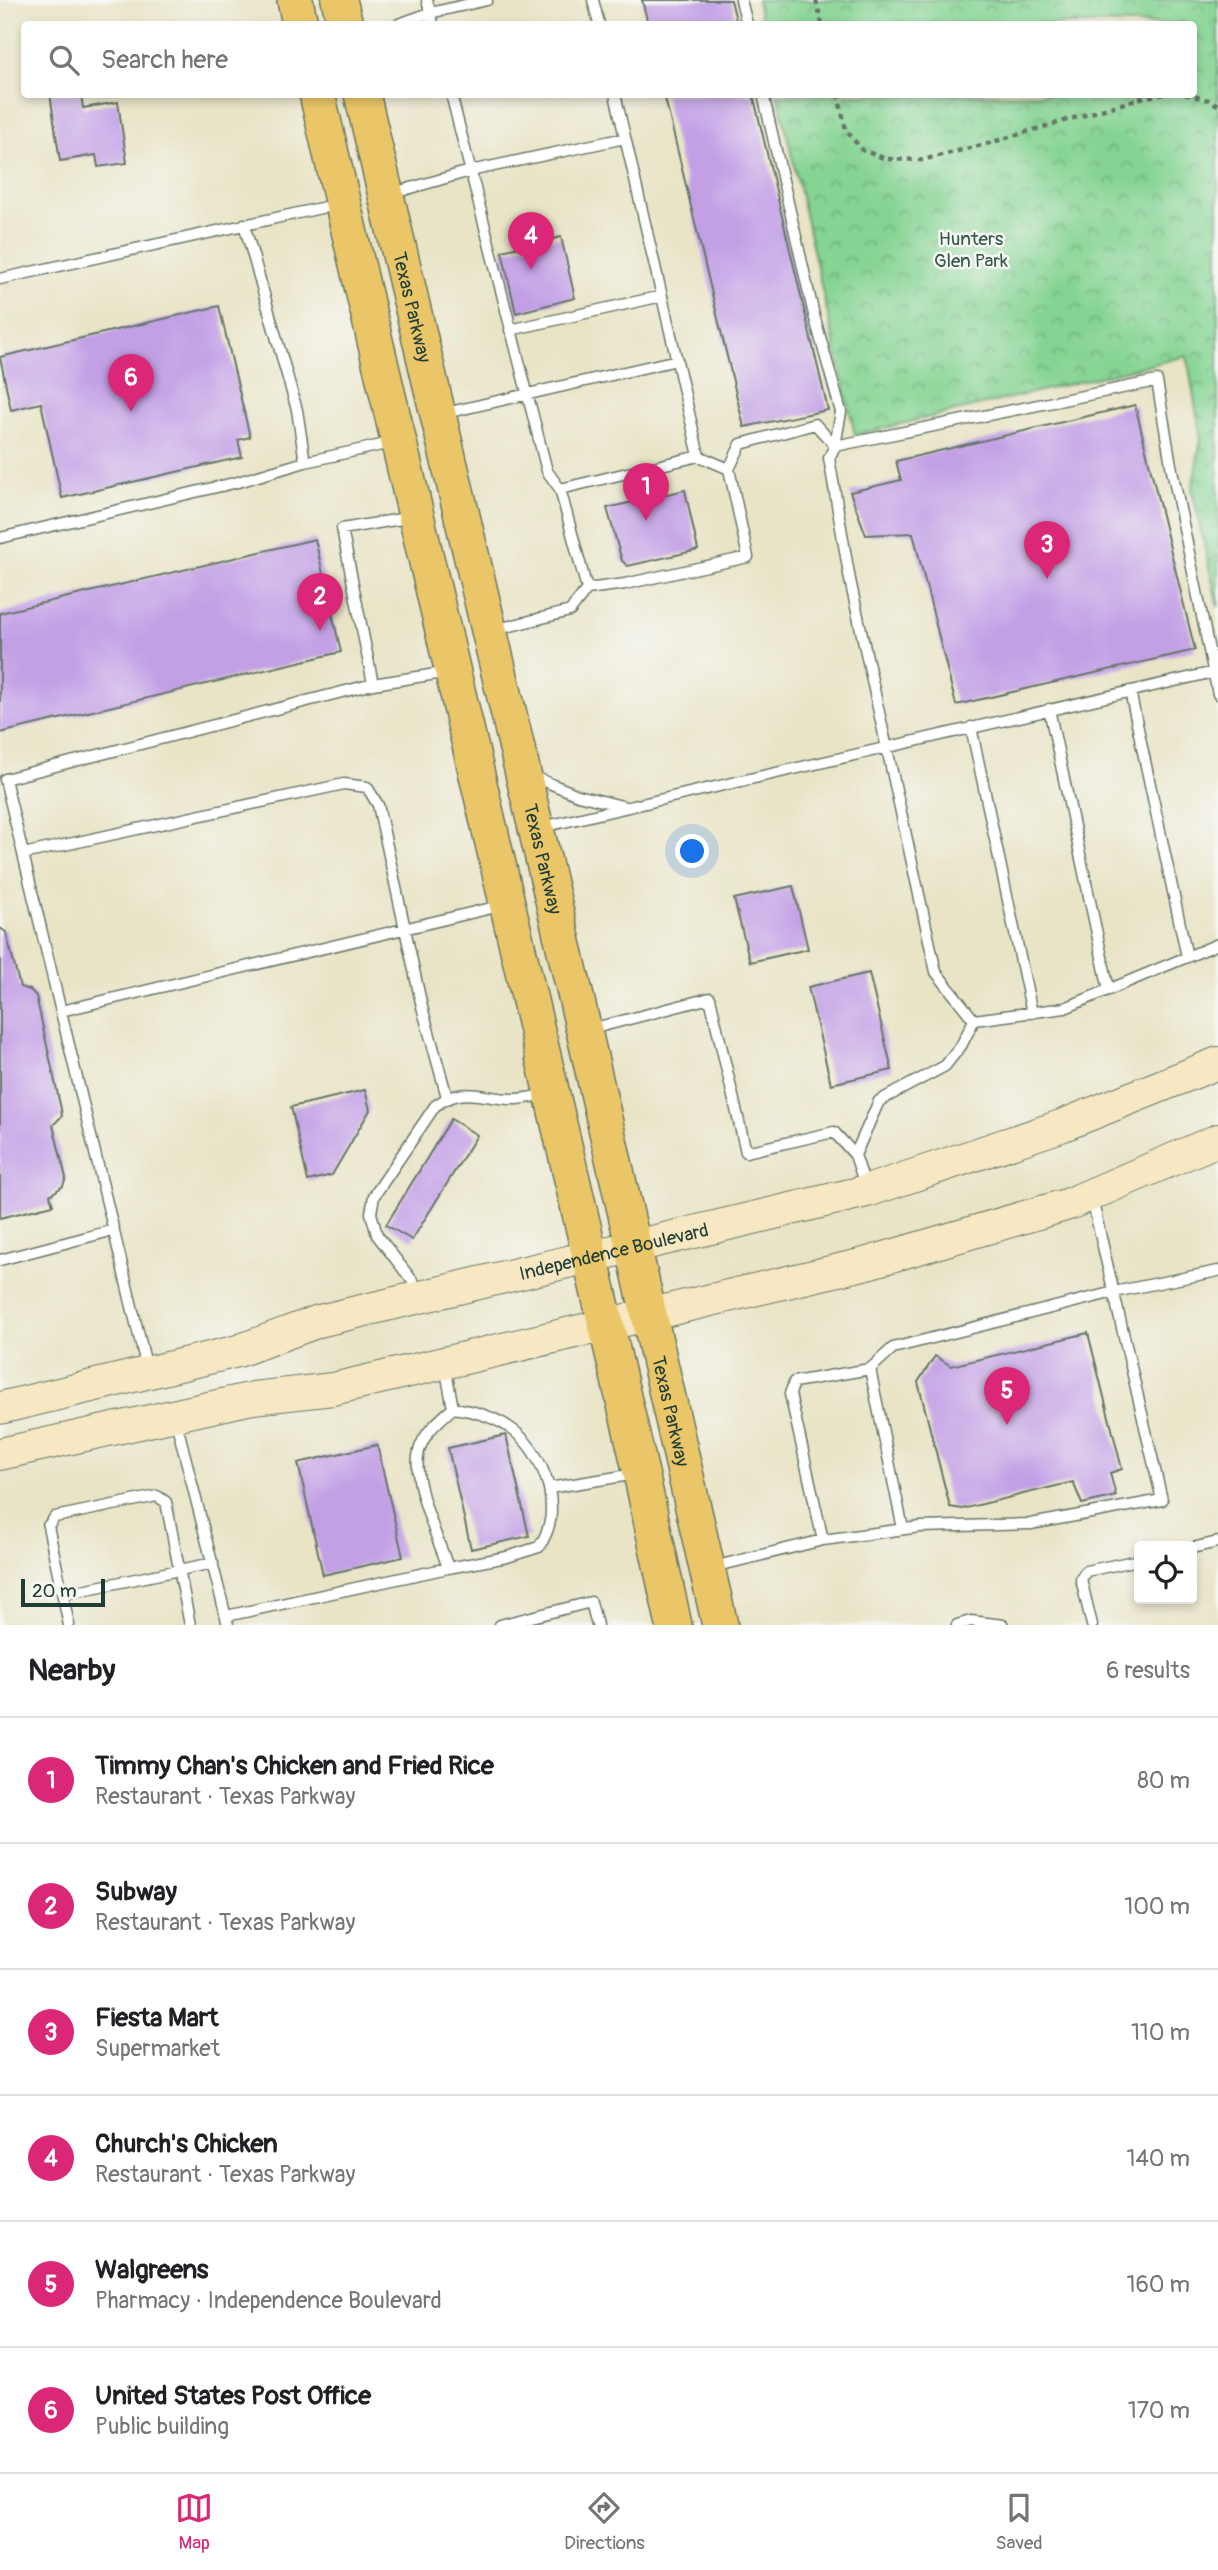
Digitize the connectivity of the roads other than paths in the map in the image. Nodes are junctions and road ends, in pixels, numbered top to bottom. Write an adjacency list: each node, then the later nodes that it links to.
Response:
1 (295, 0): 8 (main road)
2 (339, 0): 9 (main road)
3 (427, 0): 7 (lane)
4 (487, 0): 7 (lane)
5 (593, 0): 12 (lane)
6 (741, 0): 13 (lane)
7 (430, 13): 10 (lane); 11 (lane)
8 (299, 21)
9 (344, 21)
10 (407, 21)
11 (432, 21)
12 (598, 21)
13 (746, 21)
14 (318, 98): 22 (main road)
15 (363, 98): 21 (main road, Texas Parkway)
16 (451, 98): 20 (lane)
17 (616, 98): 19 (lane)
18 (764, 98): 32 (lane)
19 (625, 138): 20 (lane); 26 (lane)
20 (470, 172): 21 (lane); 27 (lane)
21 (387, 195): 24 (main road, Texas Parkway)
22 (343, 204): 23 (lane); 24 (main road); 31 (main road)
23 (244, 224): 25 (lane); 34 (lane)
24 (405, 271): 30 (main road, Texas Parkway)
25 (0, 279)
26 (662, 296): 27 (lane); 28 (lane)
27 (510, 330): 29 (lane)
28 (677, 360): 29 (lane); 33 (lane)
29 (526, 394): 30 (lane); 36 (lane)
30 (438, 414): 41 (main road, Texas Parkway)
31 (397, 442): 34 (lane); 37 (main road)
32 (835, 446): 35 (lane); 43 (lane); 49 (lane)
33 (699, 456): 35 (lane); 36 (lane)
34 (305, 462): 38 (lane)
35 (729, 469): 40 (lane)
36 (560, 489): 40 (lane)
37 (415, 517): 39 (main road); 44 (lane)
38 (0, 538)
39 (423, 552): 41 (main road); 42 (main road)
40 (587, 589): 41 (lane)
41 (490, 631): 50 (main road, Texas Parkway)
42 (451, 672): 44 (lane); 54 (main road)
43 (1213, 672): 45 (lane); 46 (lane)
44 (373, 684): 53 (lane)
45 (1130, 691): 47 (lane); 57 (lane)
46 (1218, 694)
47 (1049, 709): 48 (lane); 58 (lane)
48 (971, 727): 49 (lane); 60 (lane)
49 (888, 747): 51 (lane); 61 (lane)
50 (522, 769): 51 (lane); 52 (main road, Texas Parkway)
51 (629, 807): 52 (lane)
52 (536, 829): 62 (main road, Texas Parkway)
53 (23, 854): 55 (lane); 59 (lane)
54 (507, 904): 55 (lane); 64 (main road)
55 (405, 929): 59 (lane); 65 (lane)
56 (1218, 944): 57 (lane)
57 (1186, 957): 58 (lane)
58 (1109, 990): 60 (lane)
59 (61, 1011): 70 (lane)
60 (1031, 1013): 61 (lane)
61 (974, 1020): 67 (lane)
62 (584, 1031): 67 (lane); 71 (main road, Texas Parkway)
63 (1218, 1063): 68 (main road, Independence Boulevard)
64 (552, 1094): 65 (lane); 72 (main road)
65 (447, 1097): 76 (lane)
66 (1218, 1140): 69 (main road)
67 (855, 1155): 68 (lane)
68 (867, 1191): 71 (main road, Independence Boulevard)
69 (1091, 1195): 75 (lane); 77 (main road)
70 (114, 1230): 73 (lane); 81 (lane)
71 (632, 1246): 72 (main road, Independence Boulevard); 77 (main road, Texas Parkway)
72 (589, 1256): 76 (main road, Independence Boulevard); 78 (main road)
73 (0, 1260)
74 (1218, 1270): 75 (lane)
75 (1114, 1292): 80 (lane); 88 (lane)
76 (425, 1297): 81 (main road, Independence Boulevard)
77 (649, 1315): 78 (main road); 95 (main road, Texas Parkway)
78 (605, 1325): 79 (main road); 86 (main road)
79 (444, 1363): 83 (lane); 84 (main road)
80 (870, 1369): 88 (lane); 89 (lane)
81 (148, 1374): 82 (main road, Independence Boulevard); 84 (main road)
82 (0, 1408)
83 (453, 1408): 87 (lane); 94 (lane)
84 (174, 1414): 85 (main road); 93 (lane)
85 (0, 1454)
86 (640, 1473): 87 (lane); 103 (main road)
87 (549, 1488): 94 (lane)
88 (903, 1529): 89 (lane)
89 (823, 1540): 95 (lane)
90 (1218, 1542): 91 (lane)
91 (1197, 1547)
92 (1134, 1561): 107 (lane)
93 (213, 1563): 96 (lane); 98 (lane)
94 (448, 1568): 98 (lane)
95 (707, 1568): 104 (main road, Texas Parkway)
96 (180, 1569): 97 (lane); 97 (lane); 100 (lane)
97 (63, 1594): 99 (lane)
98 (227, 1620)
99 (69, 1625)
100 (190, 1625)
101 (500, 1625): 102 (lane)
102 (597, 1625)
103 (674, 1625)
104 (720, 1625)
105 (957, 1625): 106 (lane)
106 (1003, 1625)
107 (1092, 1625)

